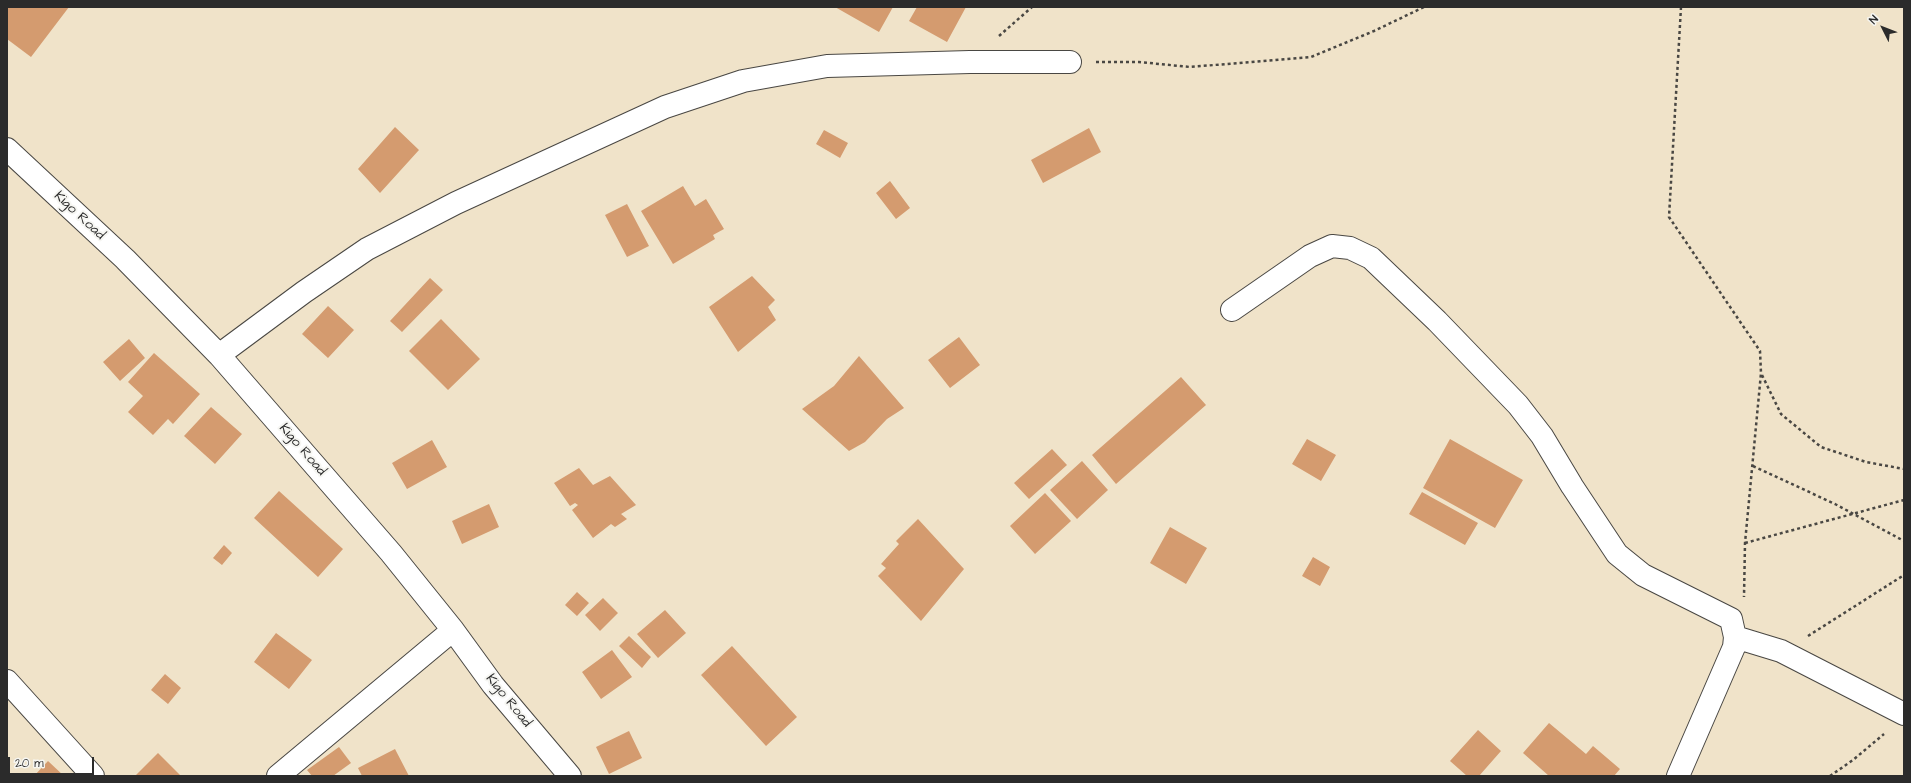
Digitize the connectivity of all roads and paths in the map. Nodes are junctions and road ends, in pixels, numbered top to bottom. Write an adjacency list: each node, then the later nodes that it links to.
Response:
1 (1424, 7): 3 (path)
2 (1681, 7): 7 (path)
3 (1070, 62): 6 (street)
4 (7, 149): 6 (street, Kigo Road)
5 (1232, 310): 16 (street)
6 (219, 355): 15 (street, Kigo Road)
7 (1761, 373): 8 (path); 9 (path)
8 (1753, 466): 11 (path); 13 (path)
9 (1904, 469)
10 (1904, 500): 11 (path)
11 (1852, 513): 12 (path); 13 (path)
12 (1904, 541)
13 (1745, 543): 16 (path)
14 (1904, 576): 17 (path)
15 (454, 630): 22 (street); 23 (street, Kigo Road)
16 (1735, 636): 17 (street); 24 (street)
17 (1781, 651): 19 (street)
18 (7, 681): 21 (street)
19 (1904, 714)
20 (1887, 731): 25 (path)
21 (93, 776)
22 (278, 776)
23 (570, 776)
24 (1678, 776)
25 (1830, 776)

